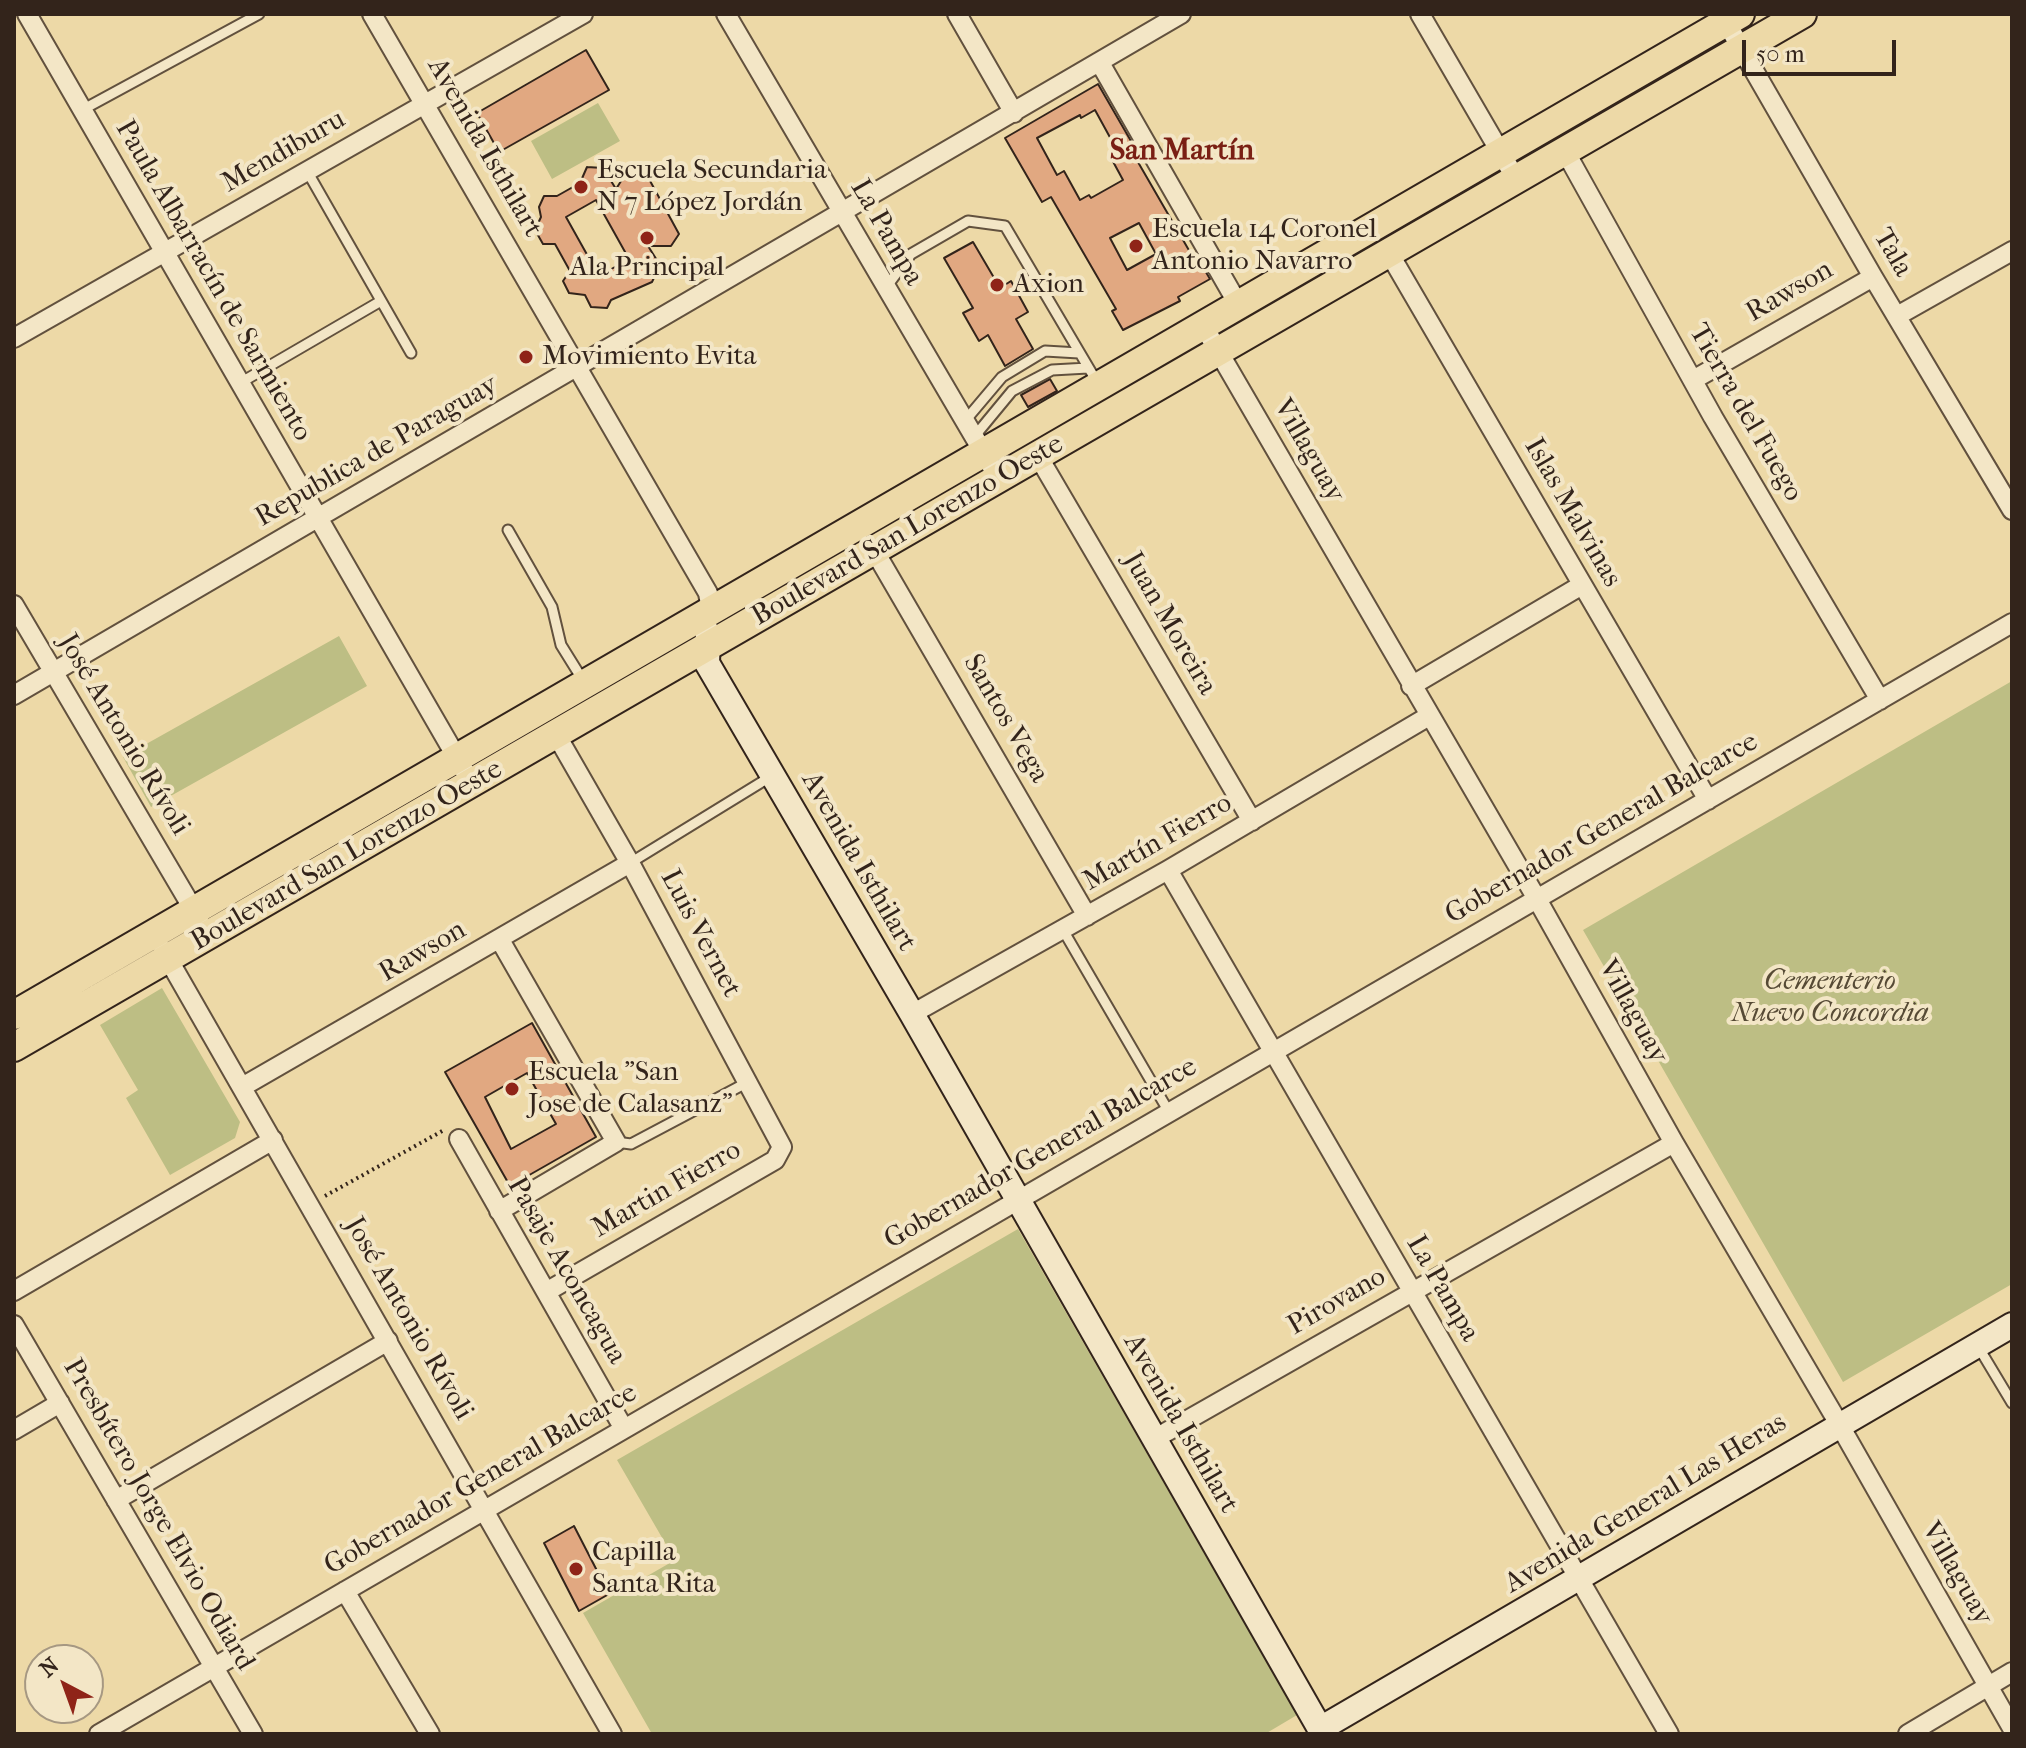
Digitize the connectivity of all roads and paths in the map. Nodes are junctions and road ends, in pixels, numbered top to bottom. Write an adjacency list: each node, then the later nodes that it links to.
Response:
1 (27, 14): 14 (street, Paula Albarracín de Sarmiento)
2 (259, 14): 14 (lane)
3 (372, 14): 13 (street, Avenida Isthilart)
4 (583, 14): 13 (street, Mendiburu)
5 (726, 14): 20 (street, La Pampa)
6 (957, 14): 15 (street)
7 (1181, 14): 12 (street, Republica de Paraguay)
8 (1420, 14): 17 (street)
9 (1802, 14): 11 (main road, Boulevard San Lorenzo Oeste)
10 (1733, 18): 11 (street, Tala); 17 (main road, Boulevard San Lorenzo Oeste)
11 (1743, 48): 16 (main road, Boulevard San Lorenzo Oeste); 24 (street, Tala)
12 (1100, 63): 15 (street, Republica de Paraguay); 27 (street)
13 (424, 103): 18 (street, Mendiburu); 34 (street, Avenida Isthilart)
14 (82, 110): 22 (street, Paula Albarracín de Sarmiento)
15 (1014, 113): 20 (street, Republica de Paraguay)
16 (1565, 151): 19 (main road, Boulevard San Lorenzo Oeste); 36 (street, Tierra del Fuego)
17 (1501, 153): 19 (street); 27 (main road, Boulevard San Lorenzo Oeste)
18 (307, 171): 22 (street, Mendiburu); 26 (lane)
19 (1516, 179): 23 (main road, Boulevard San Lorenzo Oeste)
20 (842, 214): 25 (street, La Pampa); 34 (street, Republica de Paraguay)
21 (2012, 251): 28 (street)
22 (166, 252): 30 (street, Mendiburu); 37 (street, Paula Albarracín de Sarmiento)
23 (1389, 253): 31 (main road, Boulevard San Lorenzo Oeste); 45 (street, Islas Malvinas)
24 (1873, 277): 28 (street, Tala); 36 (street, Rawson)
25 (886, 288): 33 (lane); 38 (street, La Pampa)
26 (381, 301): 32 (lane); 37 (lane)
27 (1238, 304): 29 (main road, Boulevard San Lorenzo Oeste)
28 (1897, 316): 41 (street, Tala)
29 (1203, 325): 31 (street, Villaguay); 35 (main road, Boulevard San Lorenzo Oeste)
30 (14, 338)
31 (1218, 352): 39 (main road, Boulevard San Lorenzo Oeste); 52 (street, Villaguay)
32 (411, 353)
33 (1079, 353): 35 (lane); 38 (lane)
34 (577, 368): 42 (street, Republica de Paraguay); 47 (street, Avenida Isthilart)
35 (1093, 377): 38 (main road, Boulevard San Lorenzo Oeste); 38 (lane)
36 (1693, 380): 54 (street, Tierra del Fuego)
37 (240, 383): 42 (street, Paula Albarracín de Sarmiento)
38 (973, 437): 40 (street, La Pampa); 47 (main road, Boulevard San Lorenzo Oeste)
39 (1038, 456): 40 (main road, Boulevard San Lorenzo Oeste); 61 (street, Juan Moreira)
40 (999, 479): 44 (main road, Boulevard San Lorenzo Oeste)
41 (2012, 510)
42 (318, 519): 50 (street, Republica de Paraguay); 57 (street, Paula Albarracín de Sarmiento)
43 (508, 530): 51 (lane)
44 (874, 550): 49 (main road, Boulevard San Lorenzo Oeste); 66 (street, Santos Vega)
45 (1582, 585): 52 (street); 60 (street, Islas Malvinas)
46 (14, 605): 50 (street, José Antonio Rívoli)
47 (711, 610): 49 (street, Avenida Isthilart); 51 (main road, Boulevard San Lorenzo Oeste)
48 (2012, 623): 54 (street, Gobernador General Balcarce)
49 (706, 648): 56 (main road, Boulevard San Lorenzo Oeste); 58 (street, Avenida Isthilart)
50 (53, 673): 53 (street, Republica de Paraguay); 65 (street, José Antonio Rívoli)
51 (586, 685): 57 (main road, Boulevard San Lorenzo Oeste)
52 (1411, 686): 55 (street, Villaguay)
53 (14, 695)
54 (1880, 700): 60 (street, Gobernador General Balcarce)
55 (1429, 716): 61 (street, Martín Fierro); 64 (street, Villaguay)
56 (557, 736): 59 (main road, Boulevard San Lorenzo Oeste); 62 (street, Luis Vernet)
57 (457, 758): 59 (street, Paula Albarracín de Sarmiento); 65 (main road, Boulevard San Lorenzo Oeste)
58 (773, 775): 62 (lane); 72 (street, Avenida Isthilart)
59 (472, 784): 69 (main road, Boulevard San Lorenzo Oeste)
60 (1708, 800): 64 (street, Gobernador General Balcarce)
61 (1252, 821): 63 (street, Martín Fierro)
62 (630, 863): 70 (street, Rawson); 76 (street, Luis Vernet)
63 (1168, 870): 66 (street, Martín Fierro); 75 (street, La Pampa)
64 (1537, 899): 75 (street, Gobernador General Balcarce); 82 (street, Villaguay)
65 (194, 910): 68 (main road, Boulevard San Lorenzo Oeste); 69 (street, José Antonio Rívoli)
66 (1087, 916): 67 (street, Martín Fierro)
67 (1063, 930): 72 (street, Martín Fierro); 78 (lane)
68 (153, 934): 71 (street, José Antonio Rívoli); 73 (main road, Boulevard San Lorenzo Oeste)
69 (209, 935): 71 (main road, Boulevard San Lorenzo Oeste)
70 (500, 940): 77 (street, Rawson); 81 (street)
71 (169, 959): 74 (main road, Boulevard San Lorenzo Oeste); 77 (street, José Antonio Rívoli)
72 (912, 1014): 84 (street, Avenida Isthilart)
73 (14, 1015)
74 (14, 1047)
75 (1271, 1052): 78 (street, Gobernador General Balcarce); 89 (street, La Pampa)
76 (748, 1082): 81 (lane); 83 (street, Luis Vernet)
77 (242, 1087): 80 (street, José Antonio Rívoli)
78 (1169, 1112): 84 (street, Gobernador General Balcarce)
79 (459, 1139): 85 (path); 86 (street, Pasaje Aconcagua)
80 (273, 1140): 85 (street, José Antonio Rívoli); 87 (street)
81 (616, 1142): 86 (street)
82 (1674, 1143): 89 (street, Pirovano); 96 (street, Villaguay)
83 (775, 1160): 88 (street, Martin Fierro)
84 (1019, 1200): 97 (street, Gobernador General Balcarce); 99 (street, Avenida Isthilart)
85 (309, 1205): 92 (street, José Antonio Rívoli)
86 (499, 1211): 88 (street, Pasaje Aconcagua)
87 (14, 1291)
88 (546, 1292): 97 (street, Pasaje Aconcagua)
89 (1411, 1293): 99 (street, Pirovano); 102 (street, La Pampa)
90 (14, 1325): 94 (street, Presbítero Jorge Elvio Odiard)
91 (2012, 1325): 93 (street, Avenida General Las Heras)
92 (388, 1341): 100 (street); 101 (street, José Antonio Rívoli)
93 (1977, 1345): 95 (lane); 96 (street, Avenida General Las Heras)
94 (60, 1403): 98 (street); 100 (street, Presbítero Jorge Elvio Odiard)
95 (2012, 1403)
96 (1839, 1424): 102 (street, Avenida General Las Heras); 106 (street, Villaguay)
97 (624, 1429): 101 (street, Gobernador General Balcarce)
98 (14, 1430)
99 (1154, 1439): 108 (street, Avenida Isthilart)
100 (116, 1500): 104 (street, Presbítero Jorge Elvio Odiard)
101 (486, 1510): 103 (street, Gobernador General Balcarce); 112 (street, José Antonio Rívoli)
102 (1579, 1579): 108 (street, Avenida General Las Heras); 113 (street, La Pampa)
103 (345, 1591): 104 (street, Gobernador General Balcarce); 111 (street)
104 (214, 1668): 109 (street, Gobernador General Balcarce); 110 (street, Presbítero Jorge Elvio Odiard)
105 (2012, 1672): 106 (street)
106 (1988, 1686): 107 (street, Villaguay); 114 (street)
107 (2012, 1728)
108 (1318, 1732)
109 (100, 1734)
110 (253, 1734)
111 (430, 1734)
112 (612, 1734)
113 (1669, 1734)
114 (1908, 1734)

